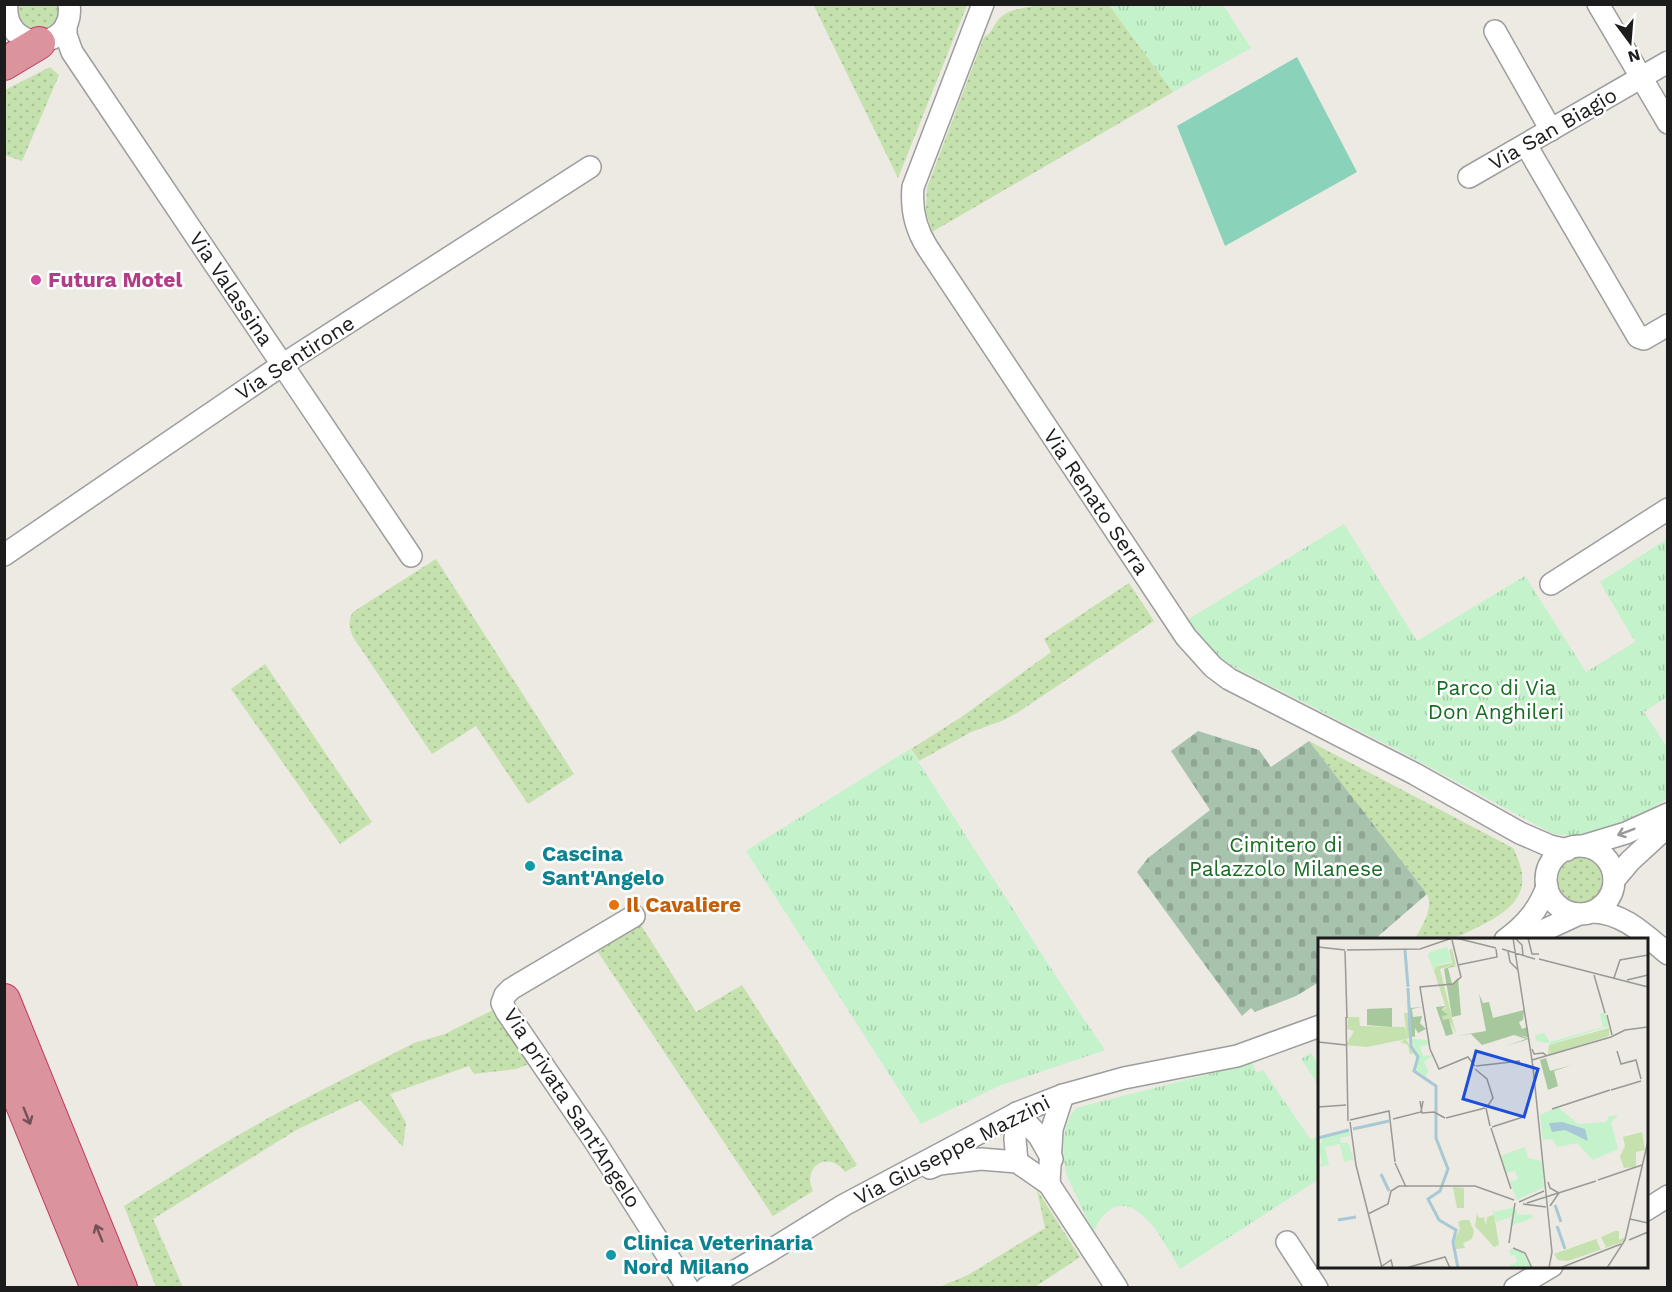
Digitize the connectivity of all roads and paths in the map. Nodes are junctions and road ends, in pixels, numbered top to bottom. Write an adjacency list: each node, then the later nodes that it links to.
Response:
1 (1598, 4): 9 (street)
2 (984, 9): 23 (street, Via Renato Serra)
3 (67, 15): 4 (street, Via Valassina); 6 (street, Via Valassina)
4 (17, 29): 6 (street); 8 (highway)
5 (1495, 31): 11 (street)
6 (72, 52): 16 (street, Via Valassina)
7 (1668, 62): 9 (street, Via San Biagio)
8 (4, 64)
9 (1641, 79): 10 (street); 11 (street, Via San Biagio)
10 (1668, 123)
11 (1551, 130): 12 (street, Via San Biagio)
12 (1526, 145): 14 (street, Via San Biagio); 15 (street)
13 (590, 167): 16 (street, Via Sentirone)
14 (1470, 177)
15 (1668, 325)
16 (282, 365): 18 (street, Via Sentirone); 19 (street, Via Valassina)
17 (1668, 509): 20 (street)
18 (4, 555)
19 (411, 556)
20 (1551, 584)
21 (1668, 814): 24 (street, one-way to 24)
22 (1668, 826): 26 (street)
23 (1520, 832): 24 (street, Via Renato Serra); 25 (street, Via Renato Serra)
24 (1575, 848): 25 (street); 26 (street)
25 (1547, 880): 27 (street); 30 (street)
26 (1614, 884): 27 (street); 29 (street)
27 (1586, 913): 29 (street); 31 (street)
28 (634, 916): 48 (street, Via privata Sant'Angelo)
29 (1637, 928): 32 (street)
30 (1506, 938)
31 (1525, 938)
32 (1668, 954)
33 (4, 1000): 47 (highway, one-way to 33)
34 (1318, 1027): 36 (street, Via Giuseppe Mazzini)
35 (4, 1061): 46 (highway, one-way to 46)
36 (1063, 1095): 37 (street, Via Giuseppe Mazzini); 38 (street)
37 (1017, 1113): 38 (street); 39 (street); 42 (street, Via Giuseppe Mazzini)
38 (1052, 1159): 40 (street)
39 (1017, 1162): 40 (street); 42 (street)
40 (1049, 1184): 50 (street)
41 (1668, 1196): 43 (street)
42 (844, 1205): 49 (street, Via Giuseppe Mazzini)
43 (1648, 1208)
44 (1287, 1242): 51 (street)
45 (1548, 1268): 52 (street)
46 (97, 1287)
47 (121, 1287)
48 (688, 1287)
49 (706, 1287)
50 (1117, 1287)
51 (1317, 1287)
52 (1515, 1287)

